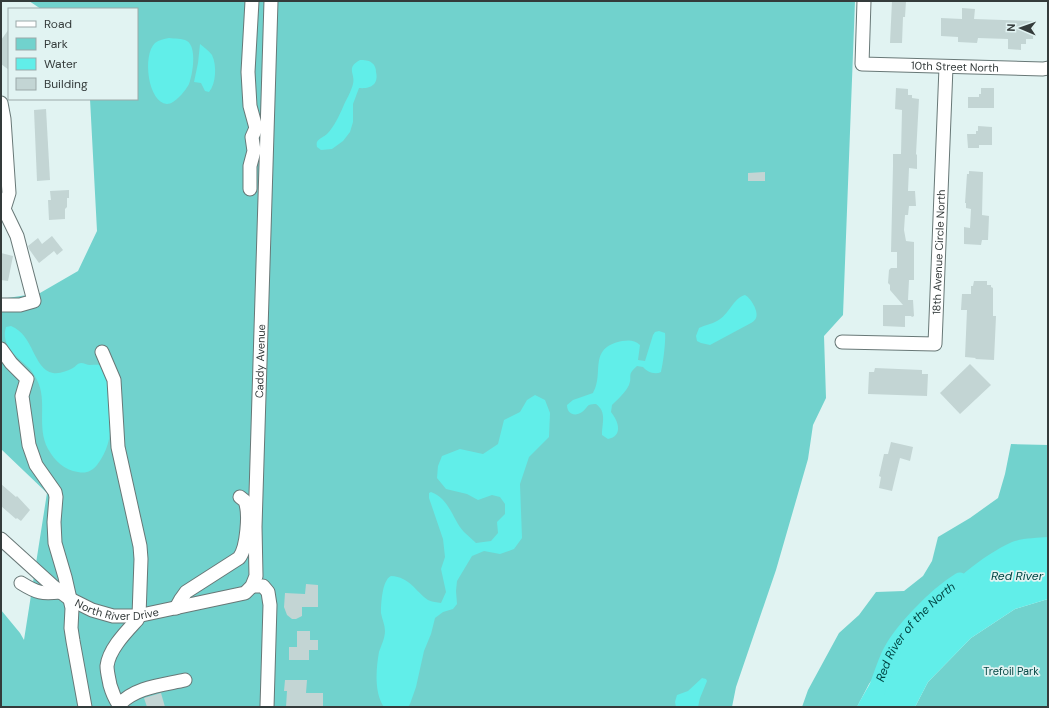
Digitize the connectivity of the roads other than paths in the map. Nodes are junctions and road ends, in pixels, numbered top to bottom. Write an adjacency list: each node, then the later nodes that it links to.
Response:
1 (252, 1): 6 (street)
2 (271, 1): 7 (street, Caddy Avenue)
3 (864, 1): 4 (street, 10th Street North)
4 (946, 67): 5 (street, 10th Street North); 12 (street, 18th Avenue Circle North)
5 (1048, 68)
6 (248, 72): 7 (street); 9 (street)
7 (268, 74): 18 (street, Caddy Avenue)
8 (1, 103): 10 (street)
9 (250, 189)
10 (2, 210): 11 (street)
11 (1, 305)
12 (842, 342)
13 (1, 349): 19 (street)
14 (102, 352): 21 (street)
15 (240, 497): 20 (street)
16 (1, 539): 19 (street, North River Drive)
17 (21, 583): 19 (street)
18 (252, 586): 20 (street, North River Drive); 25 (street)
19 (65, 595): 21 (street, North River Drive); 24 (street)
20 (176, 608): 21 (street, North River Drive)
21 (139, 616): 23 (street)
22 (185, 680): 23 (street)
23 (119, 706)
24 (85, 707)
25 (267, 707)

